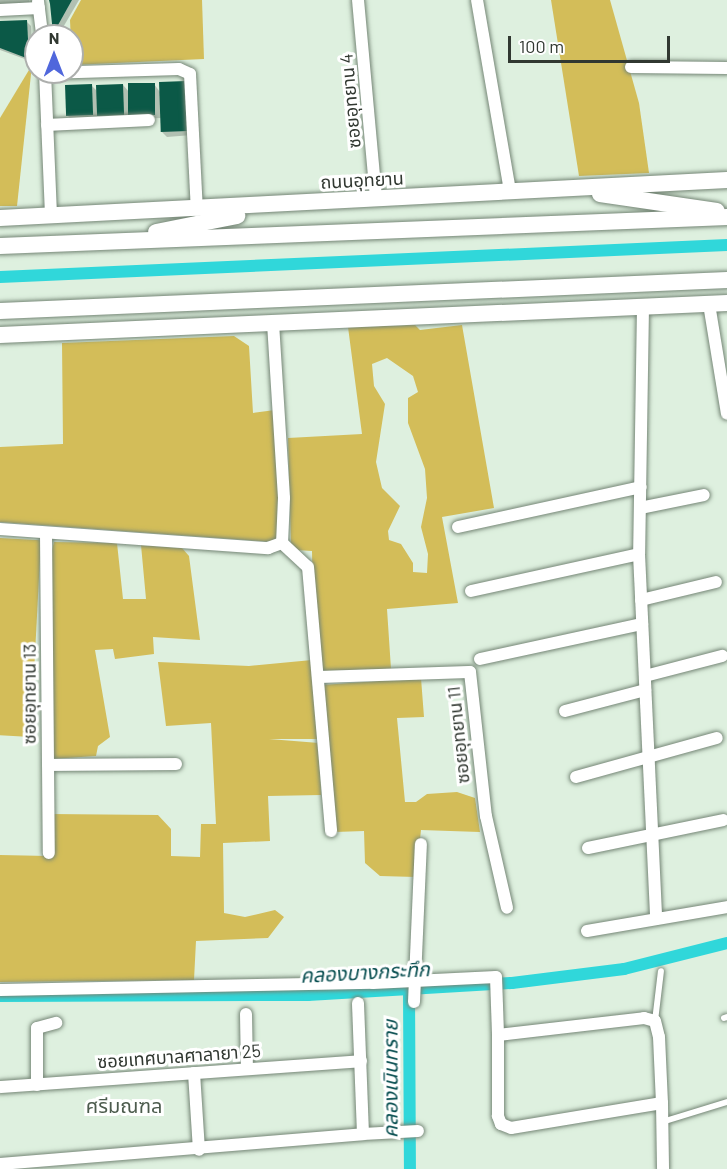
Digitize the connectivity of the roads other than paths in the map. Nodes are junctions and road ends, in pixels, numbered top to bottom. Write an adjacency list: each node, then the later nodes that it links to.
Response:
1 (358, 0): 15 (street, ซอยอุทยาน 4)
2 (477, 0): 14 (street)
3 (39, 4): 4 (street); 5 (street)
4 (0, 10)
5 (41, 24)
6 (631, 67): 7 (street)
7 (727, 68)
8 (84, 72): 17 (street)
9 (45, 84): 11 (street)
10 (149, 120): 11 (street)
11 (47, 125): 19 (street)
12 (727, 180): 13 (main road, ถนนอุทยาน)
13 (561, 189): 14 (main road, ถนนอุทยาน); 18 (main road)
14 (510, 192): 15 (main road, ถนนอุทยาน)
15 (376, 199): 16 (main road, ถนนอุทยาน)
16 (304, 203): 17 (main road, ถนนอุทยาน); 22 (main road)
17 (197, 210): 19 (main road, ถนนอุทยาน)
18 (727, 212)
19 (51, 216): 21 (main road, ถนนอุทยาน)
20 (727, 217): 22 (main road)
21 (0, 218)
22 (75, 243): 23 (main road)
23 (0, 246)
24 (727, 280): 25 (main road)
25 (503, 290): 28 (main road); 30 (main road)
26 (727, 303): 27 (main road)
27 (709, 304): 28 (main road); 33 (street)
28 (671, 306): 29 (main road)
29 (643, 307): 31 (main road); 34 (street)
30 (0, 311)
31 (273, 323): 32 (main road); 40 (street)
32 (0, 335)
33 (727, 414)
34 (641, 487): 36 (street); 37 (street)
35 (704, 495): 36 (street)
36 (640, 508): 41 (street)
37 (458, 527)
38 (0, 530): 39 (street)
39 (46, 534): 40 (street); 55 (street, ซอยอุทยาน 13)
40 (282, 543): 49 (street)
41 (639, 554): 43 (street); 44 (street)
42 (716, 582): 44 (street)
43 (471, 591)
44 (641, 600): 45 (street)
45 (642, 624): 47 (street); 48 (street)
46 (722, 656): 48 (street)
47 (480, 659)
48 (645, 676): 50 (street)
49 (318, 677): 58 (street); 64 (street, ซอยอุทยาน 11)
50 (645, 690): 51 (street); 53 (street)
51 (565, 711)
52 (717, 738): 53 (street)
53 (648, 757): 56 (street); 59 (street)
54 (176, 764): 55 (street)
55 (48, 765): 62 (street, ซอยอุทยาน 13)
56 (576, 777)
57 (723, 820): 59 (street)
58 (331, 831)
59 (652, 835): 61 (street); 65 (street)
60 (421, 844): 68 (street)
61 (588, 848)
62 (49, 853)
63 (727, 907): 65 (street)
64 (507, 908)
65 (656, 919): 66 (street)
66 (587, 931)
67 (661, 971): 73 (lane)
68 (415, 983): 69 (street); 70 (street); 75 (street)
69 (0, 990)
70 (414, 1002)
71 (358, 1003): 76 (street)
72 (246, 1014): 77 (street)
73 (655, 1021): 75 (street); 82 (street)
74 (56, 1023): 79 (street)
75 (498, 1035): 82 (street)
76 (362, 1061): 77 (street, ซอยเทศบาลศาลายา 25); 85 (street)
77 (247, 1069): 78 (street, ซอยเทศบาลศาลายา 25)
78 (194, 1073): 79 (street, ซอยเทศบาลศาลายา 25); 86 (street)
79 (37, 1085): 80 (street, ซอยเทศบาลศาลายา 25)
80 (0, 1088)
81 (727, 1102): 83 (lane)
82 (662, 1103): 83 (street)
83 (662, 1122): 88 (street)
84 (413, 1131): 85 (street)
85 (363, 1134): 86 (street)
86 (199, 1150): 87 (street)
87 (0, 1164)
88 (663, 1169)

